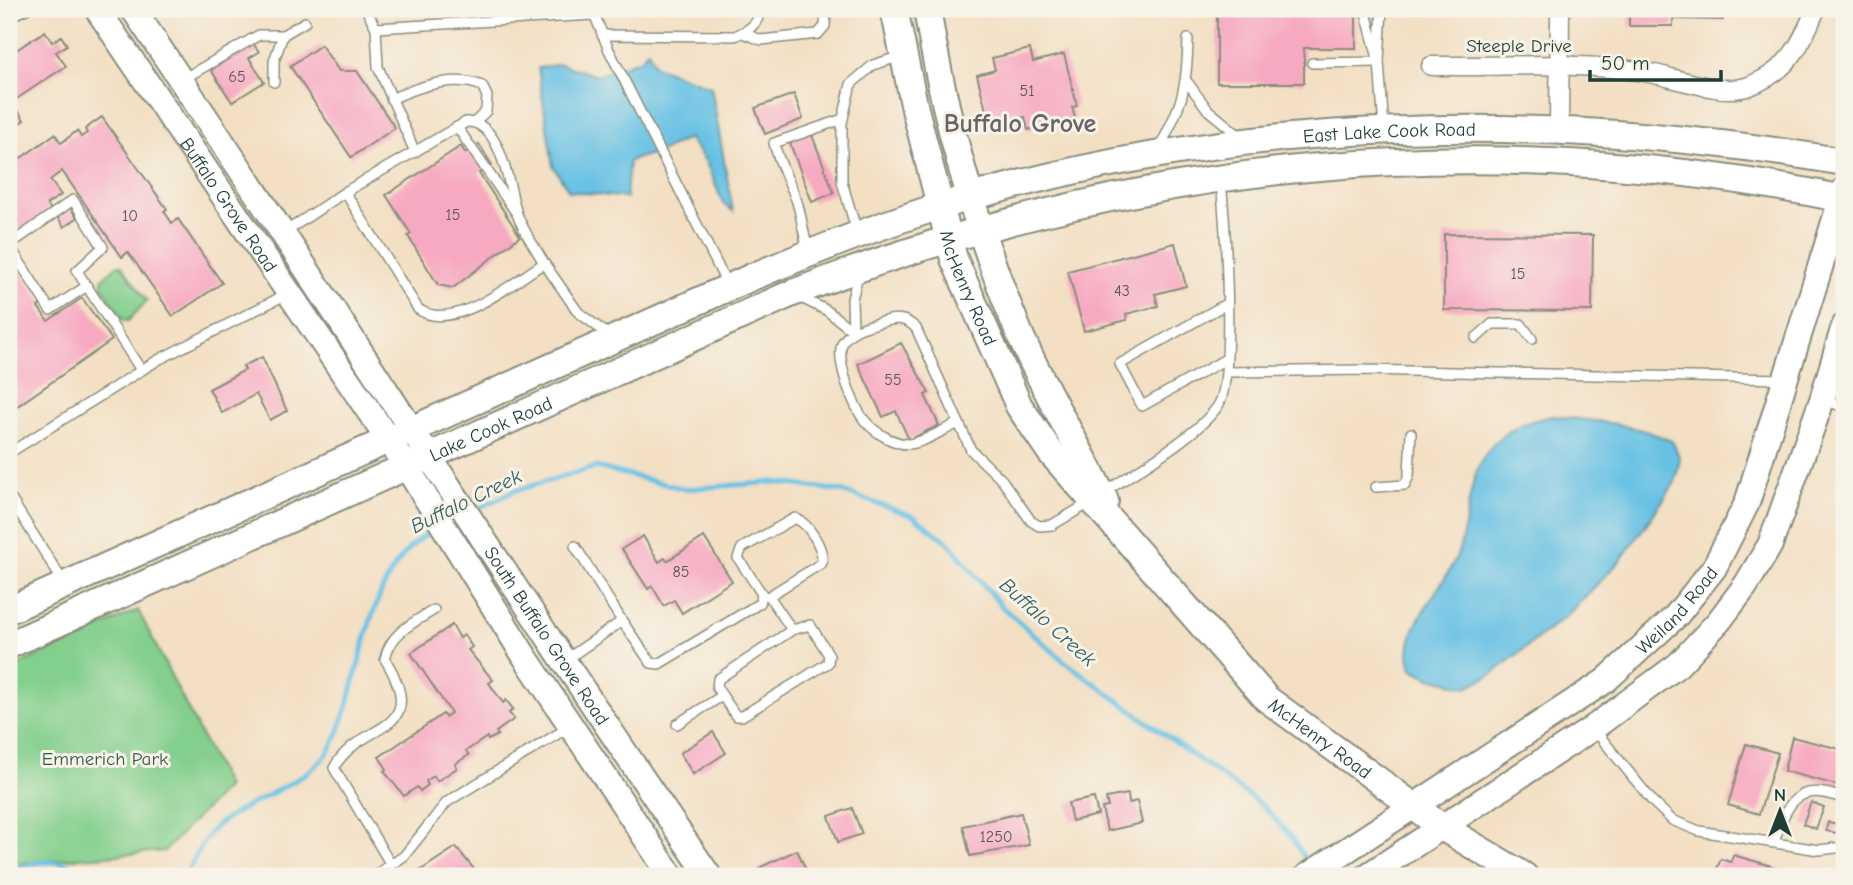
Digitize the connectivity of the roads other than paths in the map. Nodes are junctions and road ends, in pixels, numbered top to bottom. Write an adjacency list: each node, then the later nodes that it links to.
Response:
1 (26, 9): 14 (lane)
2 (97, 9): 49 (main road, Buffalo Grove Road)
3 (133, 9): 26 (main road, Buffalo Grove Road)
4 (366, 9): 16 (lane)
5 (760, 9): 17 (lane)
6 (826, 9): 17 (lane)
7 (894, 9): 21 (main road, McHenry Road)
8 (927, 9): 42 (main road, McHenry Road)
9 (1365, 9): 22 (lane)
10 (1382, 9): 22 (lane)
11 (1560, 9): 25 (street)
12 (1816, 9): 25 (street, Steeple Drive)
13 (593, 12): 16 (lane); 19 (lane)
14 (9, 17)
15 (305, 22): 18 (lane)
16 (376, 28): 29 (lane)
17 (743, 33): 19 (lane)
18 (283, 35): 26 (lane); 27 (lane)
19 (602, 35): 54 (lane)
20 (1188, 39): 28 (lane)
21 (903, 55): 30 (lane); 43 (main road, McHenry Road)
22 (1379, 62): 23 (lane); 34 (lane)
23 (1312, 63)
24 (1431, 66): 25 (street, Steeple Drive)
25 (1561, 67): 33 (street)
26 (181, 80): 46 (main road, Buffalo Grove Road)
27 (274, 82)
28 (1188, 83): 35 (lane); 37 (lane)
29 (391, 99): 31 (lane); 36 (lane)
30 (843, 119): 47 (lane); 50 (lane)
31 (476, 121): 32 (lane); 44 (lane)
32 (457, 127): 36 (lane); 44 (lane)
33 (1559, 128): 34 (main road, East Lake Cook Road); 38 (main road, East Lake Cook Road)
34 (1384, 130): 35 (main road, East Lake Cook Road)
35 (1245, 141): 37 (main road, East Lake Cook Road)
36 (415, 152): 40 (lane)
37 (1156, 154): 42 (main road, East Lake Cook Road)
38 (1844, 162)
39 (1220, 176): 41 (main road, East Lake Cook Road); 45 (main road, East Lake Cook Road); 57 (lane)
40 (345, 192): 46 (lane); 51 (lane)
41 (1843, 195): 66 (main road, Weiland Road)
42 (970, 198): 43 (main road, East Lake Cook Road); 45 (main road, McHenry Road)
43 (940, 206): 47 (main road, Lake Cook Road); 48 (main road, McHenry Road)
44 (518, 215): 51 (lane)
45 (979, 229): 48 (main road, Lake Cook Road); 78 (main road, McHenry Road)
46 (285, 232): 49 (main road); 67 (main road, Buffalo Grove Road)
47 (857, 234): 50 (main road, Lake Cook Road)
48 (948, 238): 52 (main road, Lake Cook Road); 78 (main road, McHenry Road)
49 (258, 249): 55 (main road, Buffalo Grove Road)
50 (809, 254): 54 (main road, Lake Cook Road)
51 (544, 262): 62 (lane)
52 (860, 267): 56 (main road, Lake Cook Road); 59 (lane)
53 (87, 286): 53 (lane); 64 (lane)
54 (729, 288): 62 (main road, Lake Cook Road)
55 (289, 293): 64 (lane); 68 (main road, Buffalo Grove Road)
56 (790, 294): 59 (lane); 75 (main road, Lake Cook Road)
57 (1226, 304): 63 (lane); 63 (lane)
58 (1844, 326): 69 (main road, Weiland Road)
59 (853, 331): 70 (lane); 70 (lane)
60 (1476, 338): 61 (lane)
61 (1532, 338)
62 (614, 339): 71 (main road, Lake Cook Road)
63 (1226, 359): 65 (lane)
64 (141, 370): 74 (lane)
65 (1227, 372): 66 (lane); 78 (lane)
66 (1783, 379): 95 (main road, Weiland Road)
67 (389, 391): 71 (main road, South Buffalo Grove Road)
68 (361, 401): 73 (main road, South Buffalo Grove Road)
69 (1833, 404): 93 (main road, Weiland Road)
70 (959, 423): 78 (lane)
71 (413, 430): 73 (main road, Lake Cook Road); 75 (main road, South Buffalo Grove Road)
72 (1410, 433): 76 (lane)
73 (388, 440): 75 (main road, South Buffalo Grove Road); 80 (main road, Lake Cook Road)
74 (9, 453)
75 (417, 461): 85 (main road, Lake Cook Road); 89 (main road, South Buffalo Grove Road); 92 (main road, South Buffalo Grove Road)
76 (1376, 487)
77 (9, 496): 80 (lane)
78 (1097, 498): 95 (main road, McHenry Road)
79 (575, 546): 86 (lane)
80 (65, 584): 83 (main road, Lake Cook Road); 85 (main road)
81 (769, 596): 82 (lane); 82 (lane); 87 (lane)
82 (760, 603): 86 (lane)
83 (9, 610)
84 (434, 610): 99 (lane)
85 (79, 614): 88 (main road, Lake Cook Road)
86 (622, 621): 89 (lane)
87 (792, 630): 90 (lane); 90 (lane)
88 (9, 645)
89 (562, 662): 102 (main road, South Buffalo Grove Road)
90 (722, 696): 91 (lane)
91 (677, 724)
92 (570, 726): 99 (lane); 101 (main road, South Buffalo Grove Road)
93 (1593, 728): 96 (main road, Weiland Road); 97 (lane)
94 (1844, 799): 97 (lane)
95 (1412, 806): 96 (main road, McHenry Road); 103 (main road, Weiland Road)
96 (1442, 827): 104 (main road, Weiland Road); 105 (main road, McHenry Road)
97 (1774, 842): 98 (lane)
98 (1844, 847)
99 (391, 865): 100 (lane)
100 (374, 876)
101 (671, 876)
102 (709, 876)
103 (1307, 876)
104 (1367, 876)
105 (1524, 876)

